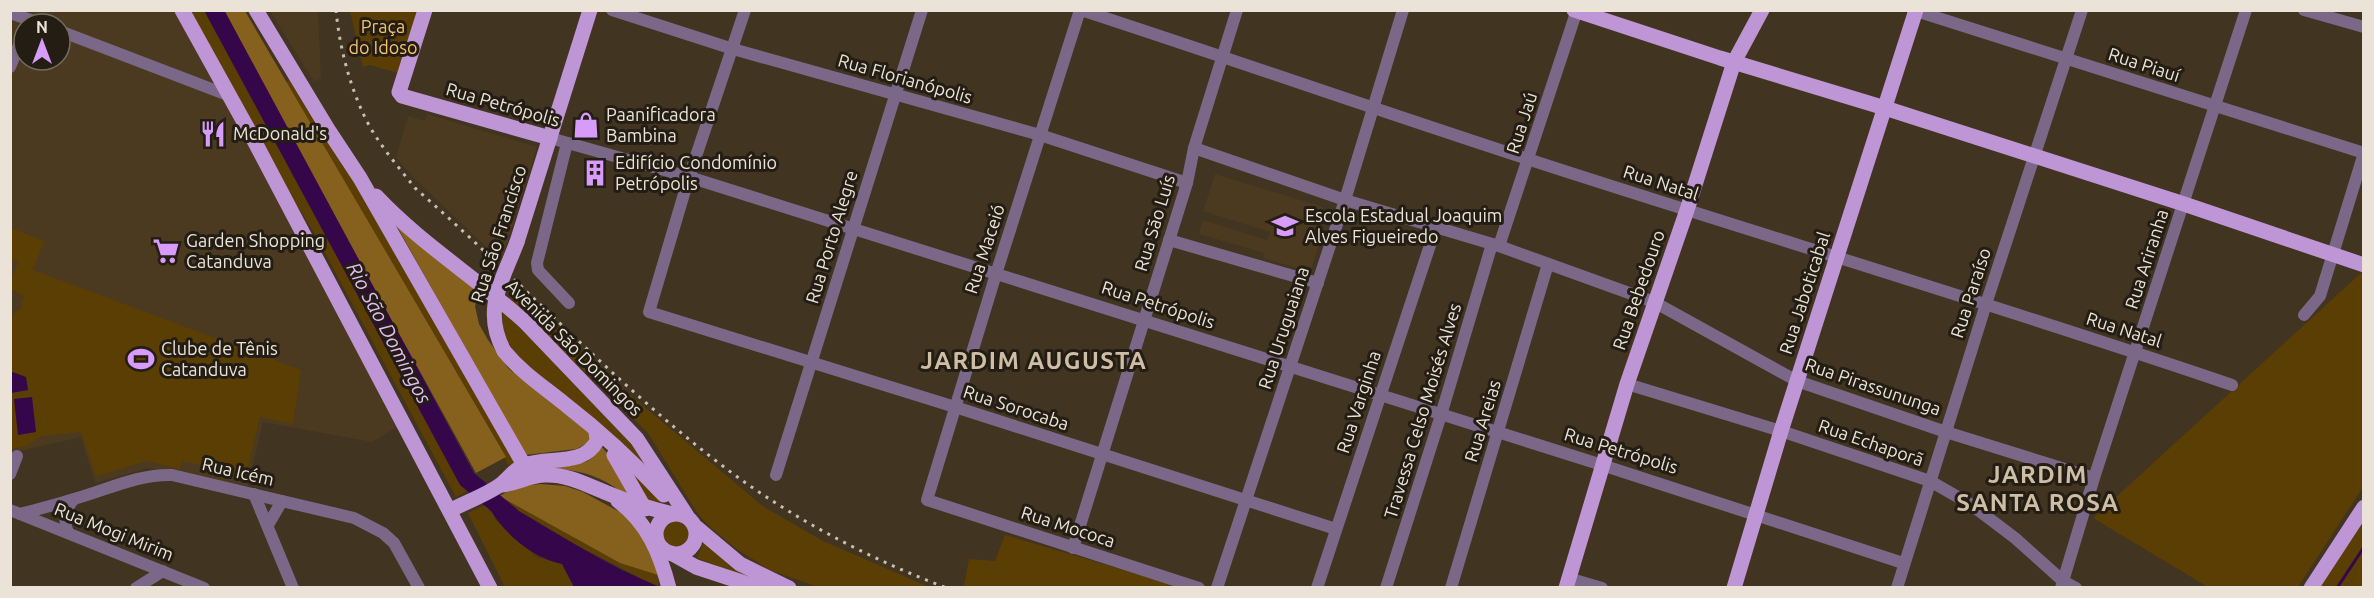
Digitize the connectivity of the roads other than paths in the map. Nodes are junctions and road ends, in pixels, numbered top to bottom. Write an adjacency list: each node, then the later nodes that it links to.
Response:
1 (182, 10): 25 (main road)
2 (256, 10): 37 (main road, Avenida São Domingos)
3 (424, 10): 30 (main road, Rua Petrópolis)
4 (590, 10): 30 (main road, Rua São Francisco)
5 (612, 10): 20 (street, Rua Florianópolis)
6 (745, 10): 20 (street)
7 (922, 10): 24 (street, Rua Porto Alegre)
8 (1080, 10): 21 (street, Rua Natal); 29 (street, Rua Maceió)
9 (1402, 10): 26 (street, Rua Uruguaiana)
10 (1762, 10): 23 (main road, Rua Bebedouro)
11 (2082, 10): 22 (street, Rua Paraíso)
12 (2246, 10): 28 (street, Rua Ariranha)
13 (2304, 10): 18 (street)
14 (2339, 10): 18 (street)
15 (1576, 11): 23 (main road); 35 (street, Rua Jaú)
16 (1915, 11): 22 (street, Rua Piauí); 27 (main road, Rua Jaboticabal)
17 (1233, 12): 21 (street, Rua São Luís)
18 (2361, 25)
19 (72, 36): 25 (street)
20 (733, 49): 24 (street, Rua Florianópolis); 36 (street)
21 (1222, 56): 26 (street, Rua Natal); 32 (street, Rua São Luís)
22 (2066, 58): 28 (street, Rua Piauí); 34 (street, Rua Paraíso)
23 (1734, 62): 27 (main road); 41 (main road, Rua Bebedouro)
24 (895, 95): 29 (street, Rua Florianópolis); 43 (street, Rua Porto Alegre)
25 (230, 96): 86 (main road)
26 (1371, 108): 35 (street, Rua Natal); 39 (street, Rua Uruguaiana)
27 (1885, 108): 34 (main road); 47 (main road, Rua Jaboticabal)
28 (2215, 108): 33 (street, Rua Piauí); 40 (street, Rua Ariranha)
29 (1040, 135): 38 (street, Rua Florianópolis); 50 (street, Rua Maceió)
30 (550, 138): 31 (street, Rua Petrópolis); 66 (main road, Rua São Francisco, bridge)
31 (567, 143): 36 (street, Rua Petrópolis); 53 (street)
32 (1194, 148): 38 (street, Rua São Luís); 39 (street, Rua Pirassununga)
33 (2364, 153): 46 (street)
34 (2035, 156): 40 (main road); 54 (street, Rua Paraíso)
35 (1529, 160): 41 (street, Rua Natal); 45 (street, Rua Jaú)
36 (689, 177): 43 (street, Rua Petrópolis); 58 (street, Rua Sorocaba)
37 (360, 178): 72 (main road, Avenida São Domingos); 90 (main road, Avenida São Domingos)
38 (1188, 183): 44 (street, Rua São Luís)
39 (1346, 200): 42 (street, Rua Pirassununga); 51 (street, Rua Uruguaiana)
40 (2184, 204): 46 (main road); 57 (street, Rua Ariranha)
41 (1687, 210): 47 (street, Rua Natal); 52 (main road, Rua Bebedouro)
42 (1436, 227): 45 (street, Rua Pirassununga); 63 (street, Rua Varginha)
43 (854, 229): 50 (street, Rua Petrópolis); 58 (street, Rua Porto Alegre)
44 (1169, 240): 51 (street); 56 (street, Rua São Luís)
45 (1496, 245): 48 (street, Rua Pirassununga); 65 (street, Travessa Celso Moisés Alves)
46 (2332, 255): 49 (main road); 55 (street)
47 (1837, 256): 54 (street, Rua Natal); 60 (main road, Rua Jaboticabal)
48 (1548, 264): 52 (street, Rua Pirassununga); 69 (street, Rua Areias)
49 (2364, 265)
50 (996, 274): 56 (street, Rua Petrópolis); 64 (street, Rua Maceió)
51 (1318, 283): 59 (street, Rua Uruguaiana)
52 (1654, 302): 60 (street, Rua Pirassununga); 61 (main road, Rua Bebedouro)
53 (569, 303)
54 (1986, 304): 57 (street, Rua Natal); 68 (street, Rua Paraíso)
55 (2304, 315)
56 (1143, 321): 59 (street, Rua Petrópolis); 70 (street, Rua São Luís)
57 (2136, 352): 62 (street, Rua Natal); 76 (street, Rua Ariranha)
58 (811, 364): 64 (street, Rua Sorocaba); 75 (street, Rua Porto Alegre)
59 (1290, 368): 63 (street, Rua Petrópolis); 84 (street, Rua Uruguaiana)
60 (1797, 381): 67 (main road, Rua Jaboticabal); 68 (street, Rua Pirassununga)
61 (1627, 384): 67 (street, Rua Echaporã); 73 (main road, Rua Bebedouro)
62 (2232, 385)
63 (1381, 396): 65 (street, Rua Petrópolis); 92 (street, Rua Varginha)
64 (955, 407): 70 (street, Rua Sorocaba); 82 (street, Rua Maceió)
65 (1441, 415): 69 (street, Rua Petrópolis); 112 (street, Travessa Celso Moisés Alves)
66 (596, 431): 72 (main road); 85 (main road, Rua São Francisco); 90 (main road, Rua São Francisco)
67 (1781, 431): 77 (street, Rua Echaporã); 89 (main road, Rua Jaboticabal)
68 (1946, 432): 76 (street, Rua Pirassununga); 77 (street, Rua Paraíso)
69 (1499, 434): 73 (street, Rua Petrópolis); 113 (street, Rua Areias)
70 (1102, 455): 84 (street, Rua Sorocaba); 95 (street, Rua São Luís)
71 (17, 456): 74 (street)
72 (524, 465): 78 (main road)
73 (1602, 465): 89 (street, Rua Petrópolis); 99 (main road, Rua Bebedouro)
74 (10, 474)
75 (776, 475)
76 (2094, 478): 100 (street, Rua Ariranha)
77 (1930, 481): 97 (street, Rua Paraíso); 100 (street, Rua Echaporã)
78 (501, 485): 80 (main road); 86 (main road)
79 (255, 494): 81 (street, Rua Icém); 83 (street, Rua Icém); 91 (street)
80 (608, 494): 85 (main road); 106 (main road)
81 (73, 500): 88 (street, Rua Icém); 94 (street)
82 (927, 500): 95 (street, Rua Mococa)
83 (282, 501): 91 (street); 104 (street, Rua Icém)
84 (1247, 501): 92 (street, Rua Sorocaba); 110 (street, Rua Uruguaiana)
85 (644, 506): 90 (main road); 93 (main road, Rua São Francisco)
86 (457, 507): 105 (main road)
87 (2364, 507): 118 (main road)
88 (15, 512): 94 (street, Rua Mogi Mirim)
89 (1756, 515): 97 (street, Rua Petrópolis); 115 (main road, Rua Jaboticabal)
90 (684, 518): 93 (main road); 96 (main road); 108 (main road)
91 (268, 525): 103 (street)
92 (1336, 530): 111 (street, Rua Varginha)
93 (655, 531): 96 (main road)
94 (68, 533): 98 (street, Rua Mogi Mirim)
95 (1074, 548): 109 (street, Rua Mococa)
96 (681, 555): 106 (main road); 107 (main road)
97 (1904, 563): 116 (street, Rua Paraíso)
98 (163, 571): 101 (street); 102 (street, Rua Mogi Mirim)
99 (1567, 583): 114 (street)
100 (2062, 584): 117 (street, Rua Echaporã)
101 (136, 588)
102 (204, 588)
103 (293, 588)
104 (419, 588)
105 (490, 588)
106 (670, 588)
107 (760, 588)
108 (789, 588)
109 (1200, 588)
110 (1217, 588)
111 (1317, 588)
112 (1386, 588)
113 (1451, 588)
114 (1602, 588)
115 (1734, 588)
116 (1897, 588)
117 (2076, 588)
118 (2312, 588)

